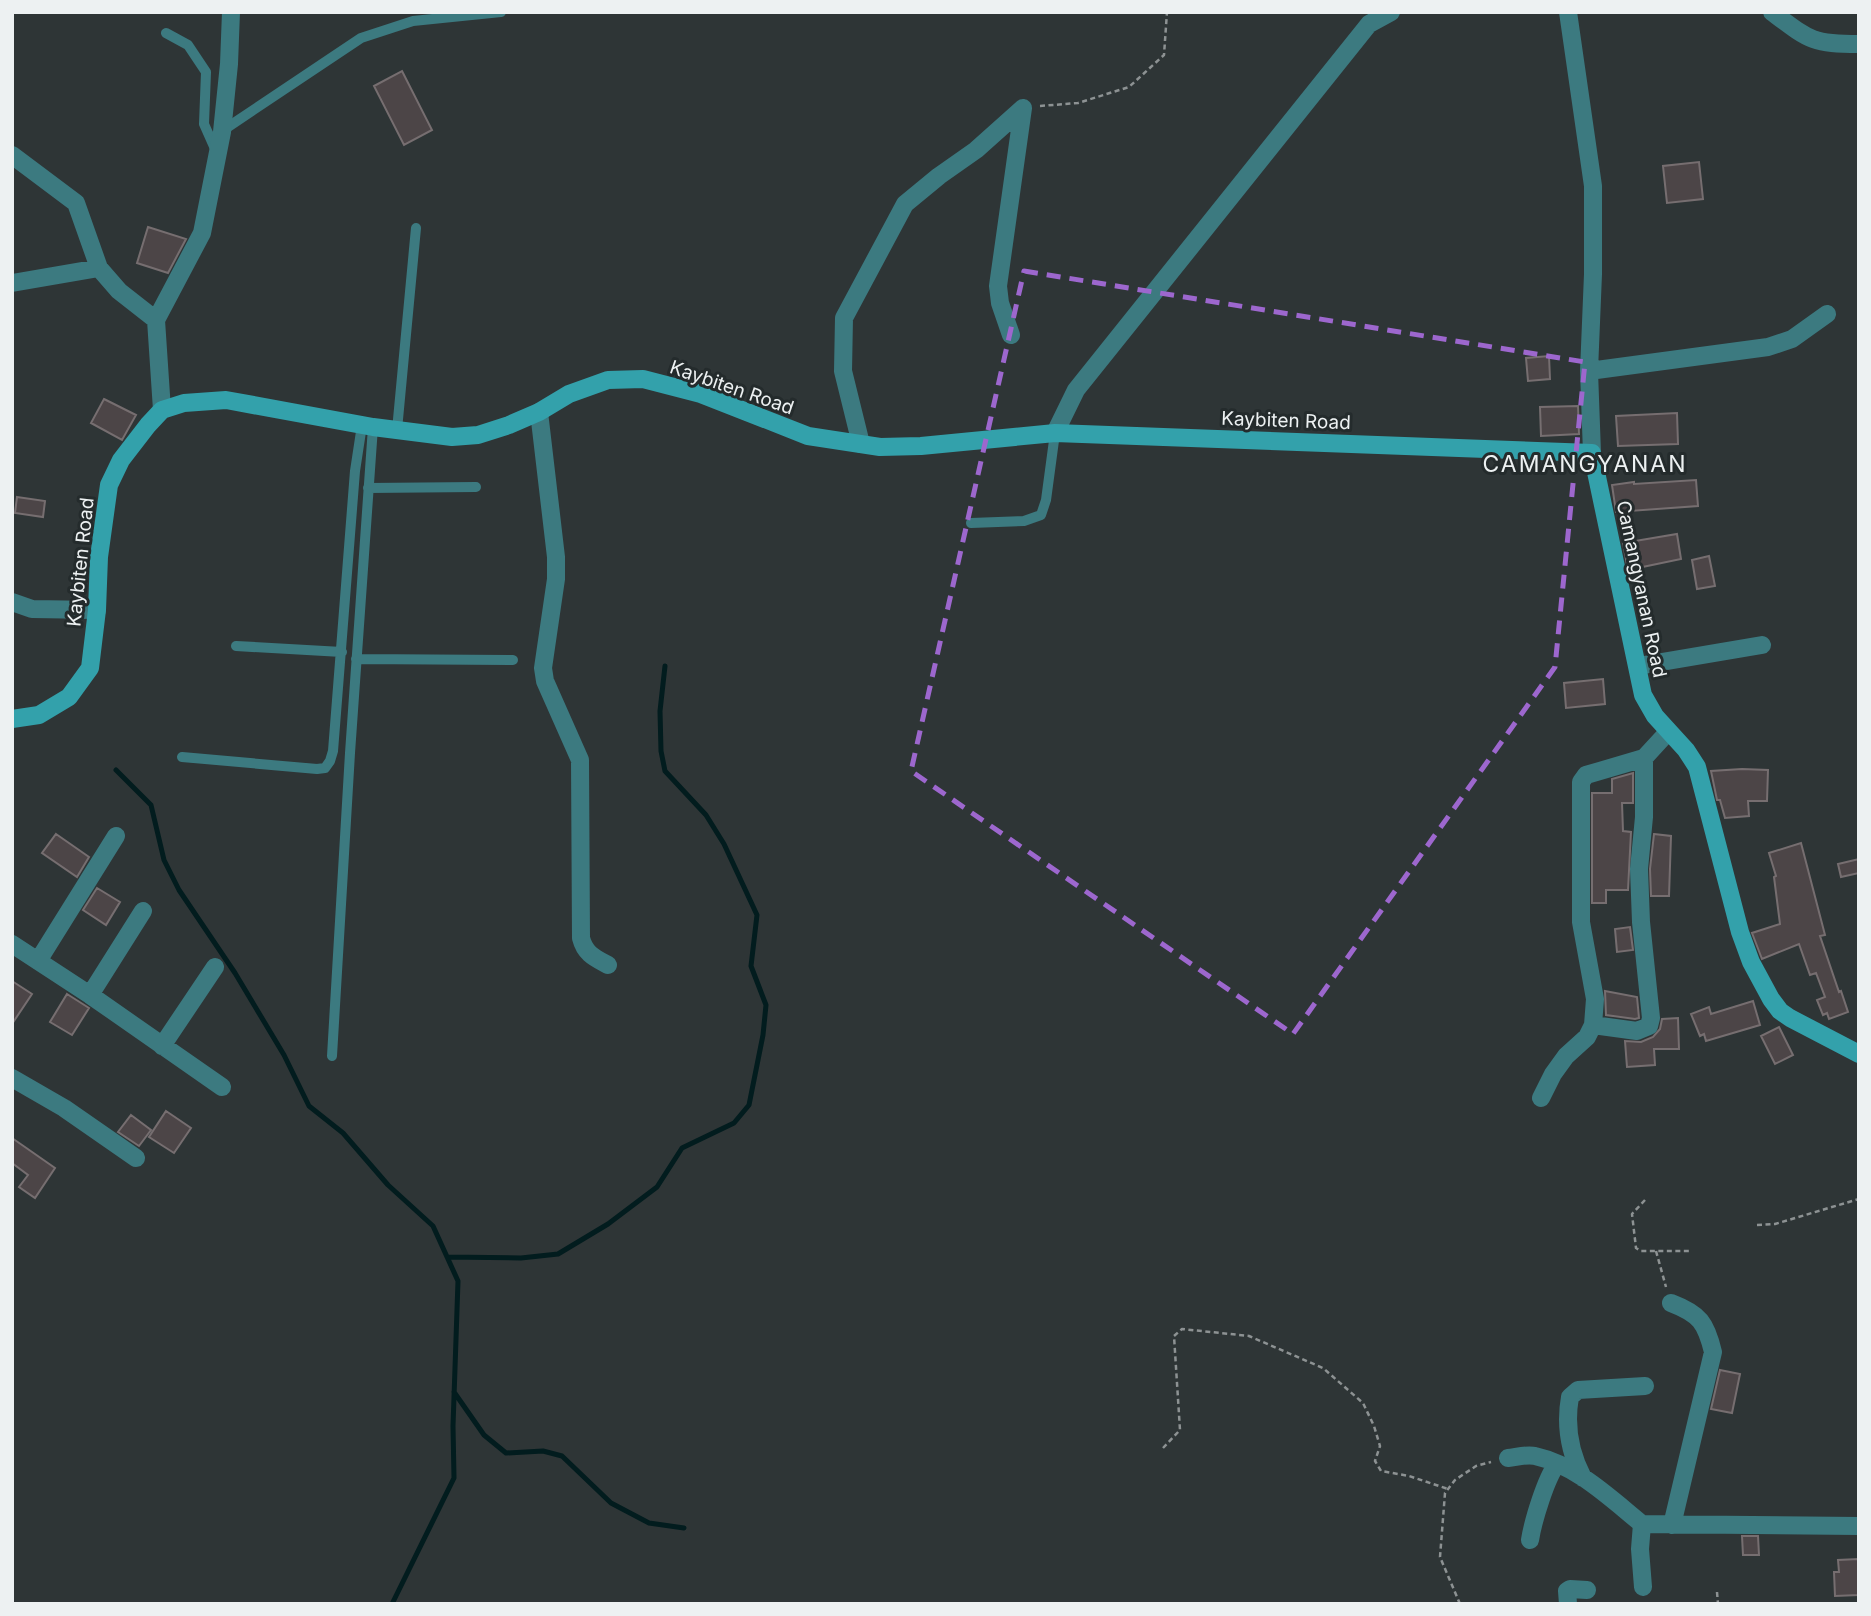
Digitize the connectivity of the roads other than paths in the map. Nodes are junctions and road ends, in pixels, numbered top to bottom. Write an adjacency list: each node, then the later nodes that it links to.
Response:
1 (232, 12): 8 (street)
2 (501, 12): 8 (lane)
3 (1391, 12): 22 (street)
4 (1568, 12): 17 (street, Camangyanan Road)
5 (1772, 12): 7 (street)
6 (166, 33): 9 (lane)
7 (1859, 44)
8 (222, 132): 9 (street)
9 (217, 154): 15 (street)
10 (13, 155): 12 (street)
11 (415, 228): 21 (lane)
12 (99, 268): 13 (street); 15 (street)
13 (12, 283)
14 (1827, 314): 17 (street)
15 (156, 320): 18 (street)
16 (1011, 335): 23 (street)
17 (1589, 371): 24 (street, Camangyanan Road)
18 (162, 411): 20 (street, Kaybiten Road); 29 (street, Kaybiten Road)
19 (539, 412): 21 (street, Kaybiten Road); 23 (street, Kaybiten Road); 44 (street)
20 (367, 426): 21 (street, Kaybiten Road); 26 (lane); 32 (lane)
21 (397, 430)
22 (1055, 433): 23 (street, Kaybiten Road); 24 (street, Kaybiten Road); 27 (lane)
23 (861, 444)
24 (1592, 453): 35 (street, Camangyanan Road)
25 (476, 486): 26 (lane)
26 (368, 488): 33 (lane)
27 (971, 523)
28 (12, 602): 29 (street)
29 (97, 610): 36 (street, Kaybiten Road)
30 (1762, 645): 35 (street)
31 (236, 646): 32 (lane)
32 (342, 652): 38 (lane)
33 (356, 659): 34 (lane); 50 (lane)
34 (513, 660)
35 (1637, 666): 37 (street, Camangyanan Road)
36 (12, 719)
37 (1667, 733): 39 (street); 49 (street, Camangyanan Road)
38 (182, 757)
39 (1644, 758): 47 (street); 47 (street)
40 (116, 836): 43 (street)
41 (143, 911): 46 (street)
42 (12, 944): 43 (street)
43 (38, 961): 46 (street)
44 (608, 965)
45 (215, 967): 48 (street)
46 (90, 995): 48 (street)
47 (1593, 1025): 53 (street)
48 (162, 1045): 52 (street)
49 (1859, 1054)
50 (332, 1056)
51 (12, 1078): 54 (street)
52 (222, 1087)
53 (1541, 1098)
54 (135, 1158)
55 (1671, 1303): 61 (street)
56 (1645, 1386): 59 (street)
57 (1508, 1458): 58 (street)
58 (1557, 1464): 59 (street); 63 (street)
59 (1583, 1478): 60 (street)
60 (1642, 1524): 61 (street); 64 (street)
61 (1672, 1525): 62 (street)
62 (1859, 1526)
63 (1530, 1540)
64 (1643, 1587)
65 (1587, 1590): 66 (street)
66 (1568, 1604)

